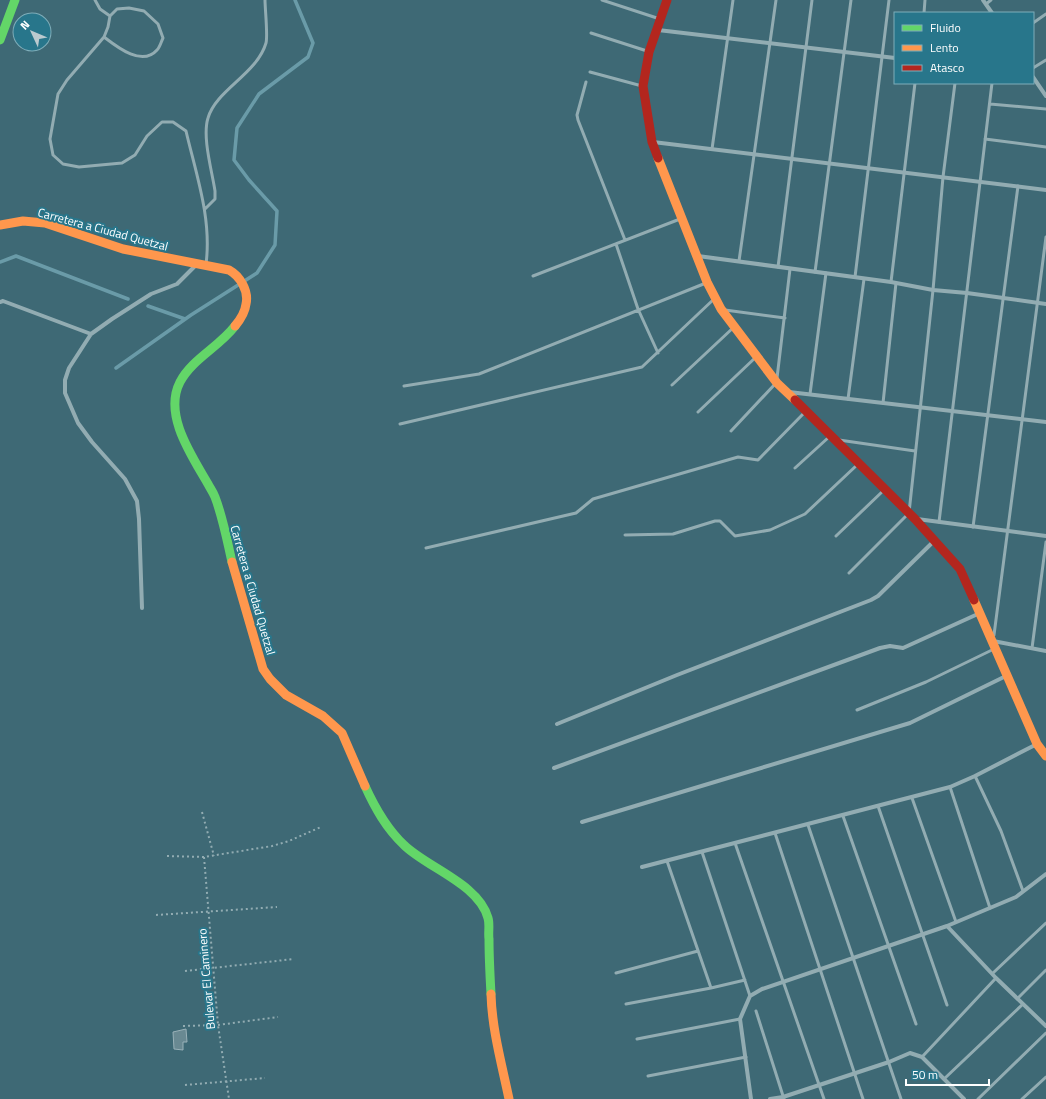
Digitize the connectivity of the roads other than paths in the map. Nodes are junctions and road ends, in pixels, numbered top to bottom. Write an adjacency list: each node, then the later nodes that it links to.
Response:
1 (15, 0): 24 (main road)
2 (95, 0): 17 (lane)
3 (265, 0): 56 (lane)
4 (602, 0): 18 (lane)
5 (667, 0): 18 (main road)
6 (733, 0): 23 (lane)
7 (776, 0): 25 (lane)
8 (812, 0): 26 (lane)
9 (851, 0): 28 (lane)
10 (888, 0): 29 (lane)
11 (925, 0): 14 (lane)
12 (991, 0): 13 (lane)
13 (984, 2): 15 (street)
14 (924, 12)
15 (991, 12)
16 (1046, 14): 19 (lane)
17 (110, 16): 22 (lane); 22 (lane)
18 (660, 19): 20 (main road)
19 (1034, 22)
20 (657, 30): 23 (street); 27 (main road)
21 (592, 33): 27 (lane)
22 (104, 37): 56 (lane)
23 (728, 38): 25 (street); 46 (lane)
24 (0, 40)
25 (770, 43): 26 (street); 47 (lane)
26 (806, 48): 28 (street); 48 (lane)
27 (649, 52): 39 (main road)
28 (844, 52): 29 (street); 49 (lane)
29 (882, 56): 30 (street); 50 (lane)
30 (894, 58)
31 (1046, 60): 32 (lane)
32 (1034, 67)
33 (590, 72): 39 (lane)
34 (1034, 78): 40 (street)
35 (586, 82): 60 (lane)
36 (915, 84): 51 (lane)
37 (955, 84): 52 (lane)
38 (992, 84): 41 (lane)
39 (643, 86): 44 (main road)
40 (1046, 96)
41 (990, 104): 42 (lane); 43 (lane)
42 (1046, 109)
43 (985, 139): 45 (lane); 53 (lane)
44 (652, 142): 46 (street); 57 (main road)
45 (1046, 147)
46 (712, 149): 47 (street)
47 (754, 154): 48 (street); 63 (lane)
48 (792, 159): 49 (street); 65 (lane)
49 (829, 163): 50 (street); 67 (lane)
50 (868, 168): 51 (street); 70 (lane)
51 (904, 172): 52 (street); 73 (lane)
52 (943, 177): 53 (street); 75 (lane)
53 (980, 182): 54 (street); 76 (lane)
54 (1018, 186): 55 (street); 78 (lane)
55 (1046, 190)
56 (205, 209): 64 (lane)
57 (682, 218): 60 (lane); 62 (main road)
58 (0, 225): 64 (main road, Carretera a Ciudad Quetzal)
59 (1046, 237): 80 (lane)
60 (625, 240): 61 (lane)
61 (616, 244): 69 (lane); 82 (lane)
62 (695, 255): 63 (street); 72 (main road)
63 (739, 261): 65 (street)
64 (201, 265): 86 (street); 182 (main road, Carretera a Ciudad Quetzal)
65 (778, 267): 66 (street)
66 (790, 268): 67 (street); 84 (lane)
67 (815, 272): 68 (street)
68 (826, 274): 70 (street); 93 (lane)
69 (533, 276)
70 (855, 277): 71 (street)
71 (864, 279): 73 (street); 94 (lane)
72 (707, 282): 77 (main road); 82 (lane)
73 (891, 282): 74 (street)
74 (896, 283): 75 (street); 95 (lane)
75 (933, 290): 76 (street); 96 (lane)
76 (967, 293): 78 (street); 97 (lane)
77 (715, 298): 83 (main road); 87 (lane)
78 (1003, 298): 80 (street); 100 (lane)
79 (0, 302): 86 (street)
80 (1037, 303): 81 (street); 101 (lane)
81 (1046, 304)
82 (638, 309): 87 (lane); 91 (lane)
83 (721, 309): 84 (lane); 85 (main road)
84 (784, 318): 89 (lane)
85 (734, 327): 88 (main road); 90 (lane)
86 (91, 334): 121 (street)
87 (658, 353): 103 (lane)
88 (757, 356): 89 (main road); 98 (lane)
89 (777, 383): 92 (main road); 104 (lane)
90 (672, 385)
91 (404, 386)
92 (785, 391): 93 (street); 99 (main road)
93 (810, 394): 94 (street)
94 (848, 399): 95 (street)
95 (883, 403): 96 (street)
96 (920, 407): 97 (street); 106 (lane)
97 (953, 411): 100 (street); 111 (lane)
98 (698, 412)
99 (805, 412): 105 (main road); 119 (lane)
100 (988, 416): 101 (street); 112 (lane)
101 (1022, 420): 102 (street); 113 (lane)
102 (1046, 422)
103 (400, 424)
104 (731, 431)
105 (832, 438): 106 (lane); 107 (main road); 108 (lane)
106 (915, 451): 110 (lane)
107 (858, 464): 109 (main road); 114 (lane)
108 (795, 468)
109 (884, 490): 110 (main road); 115 (lane)
110 (912, 516): 111 (street); 117 (main road); 120 (lane)
111 (939, 522): 112 (street)
112 (973, 527): 113 (street)
113 (1007, 531): 116 (street); 123 (lane)
114 (625, 535)
115 (836, 536)
116 (1046, 536)
117 (934, 541): 122 (main road); 128 (street)
118 (1046, 542): 124 (lane)
119 (426, 548)
120 (849, 573)
121 (142, 608)
122 (980, 613): 123 (main road); 131 (street)
123 (994, 644): 124 (street); 126 (main road); 127 (lane)
124 (1032, 648): 125 (street)
125 (1046, 650)
126 (1008, 675): 129 (main road); 137 (street)
127 (857, 710)
128 (557, 724)
129 (1037, 744): 130 (main road); 132 (street)
130 (1046, 756)
131 (554, 768)
132 (975, 776): 133 (street); 145 (lane)
133 (950, 787): 134 (street); 146 (lane)
134 (912, 798): 135 (street); 147 (lane)
135 (878, 806): 136 (street); 150 (lane)
136 (843, 816): 138 (street); 151 (lane)
137 (582, 822)
138 (808, 824): 139 (street); 153 (lane)
139 (774, 833): 140 (street); 154 (lane)
140 (735, 843): 141 (street); 160 (lane)
141 (702, 852): 142 (street); 159 (lane)
142 (668, 861): 143 (street); 152 (lane)
143 (642, 867)
144 (1046, 874): 145 (street)
145 (1023, 891): 146 (street)
146 (990, 908): 147 (street)
147 (956, 922): 149 (street)
148 (1046, 923): 157 (lane)
149 (947, 926): 150 (street); 157 (street)
150 (923, 934): 151 (street); 166 (lane)
151 (888, 946): 153 (street); 169 (lane)
152 (698, 951): 156 (lane); 161 (lane)
153 (854, 958): 154 (street); 175 (lane)
154 (820, 969): 160 (street); 176 (lane)
155 (1046, 970): 163 (lane)
156 (616, 973)
157 (992, 973): 158 (street)
158 (996, 978): 163 (street); 174 (lane)
159 (745, 980): 161 (lane); 162 (lane)
160 (783, 982): 162 (street); 180 (lane)
161 (711, 988): 164 (lane)
162 (750, 996): 168 (street)
163 (1018, 998): 165 (street)
164 (626, 1004)
165 (1023, 1004): 170 (street); 179 (lane)
166 (948, 1005)
167 (756, 1011): 181 (lane)
168 (740, 1019): 172 (lane); 173 (street)
169 (916, 1024)
170 (1045, 1025)
171 (1046, 1033): 189 (lane)
172 (637, 1039)
173 (746, 1057): 177 (lane); 183 (street)
174 (922, 1057): 175 (street); 179 (street)
175 (889, 1062): 176 (street); 187 (lane)
176 (855, 1073): 180 (street); 186 (lane)
177 (648, 1076)
178 (1046, 1077): 190 (lane)
179 (944, 1079): 188 (street)
180 (819, 1085): 181 (street); 185 (lane)
181 (784, 1098): 184 (street)
182 (509, 1099)
183 (751, 1099)
184 (770, 1099)
185 (824, 1099)
186 (864, 1099)
187 (901, 1099)
188 (964, 1099)
189 (978, 1099)
190 (1022, 1099)

